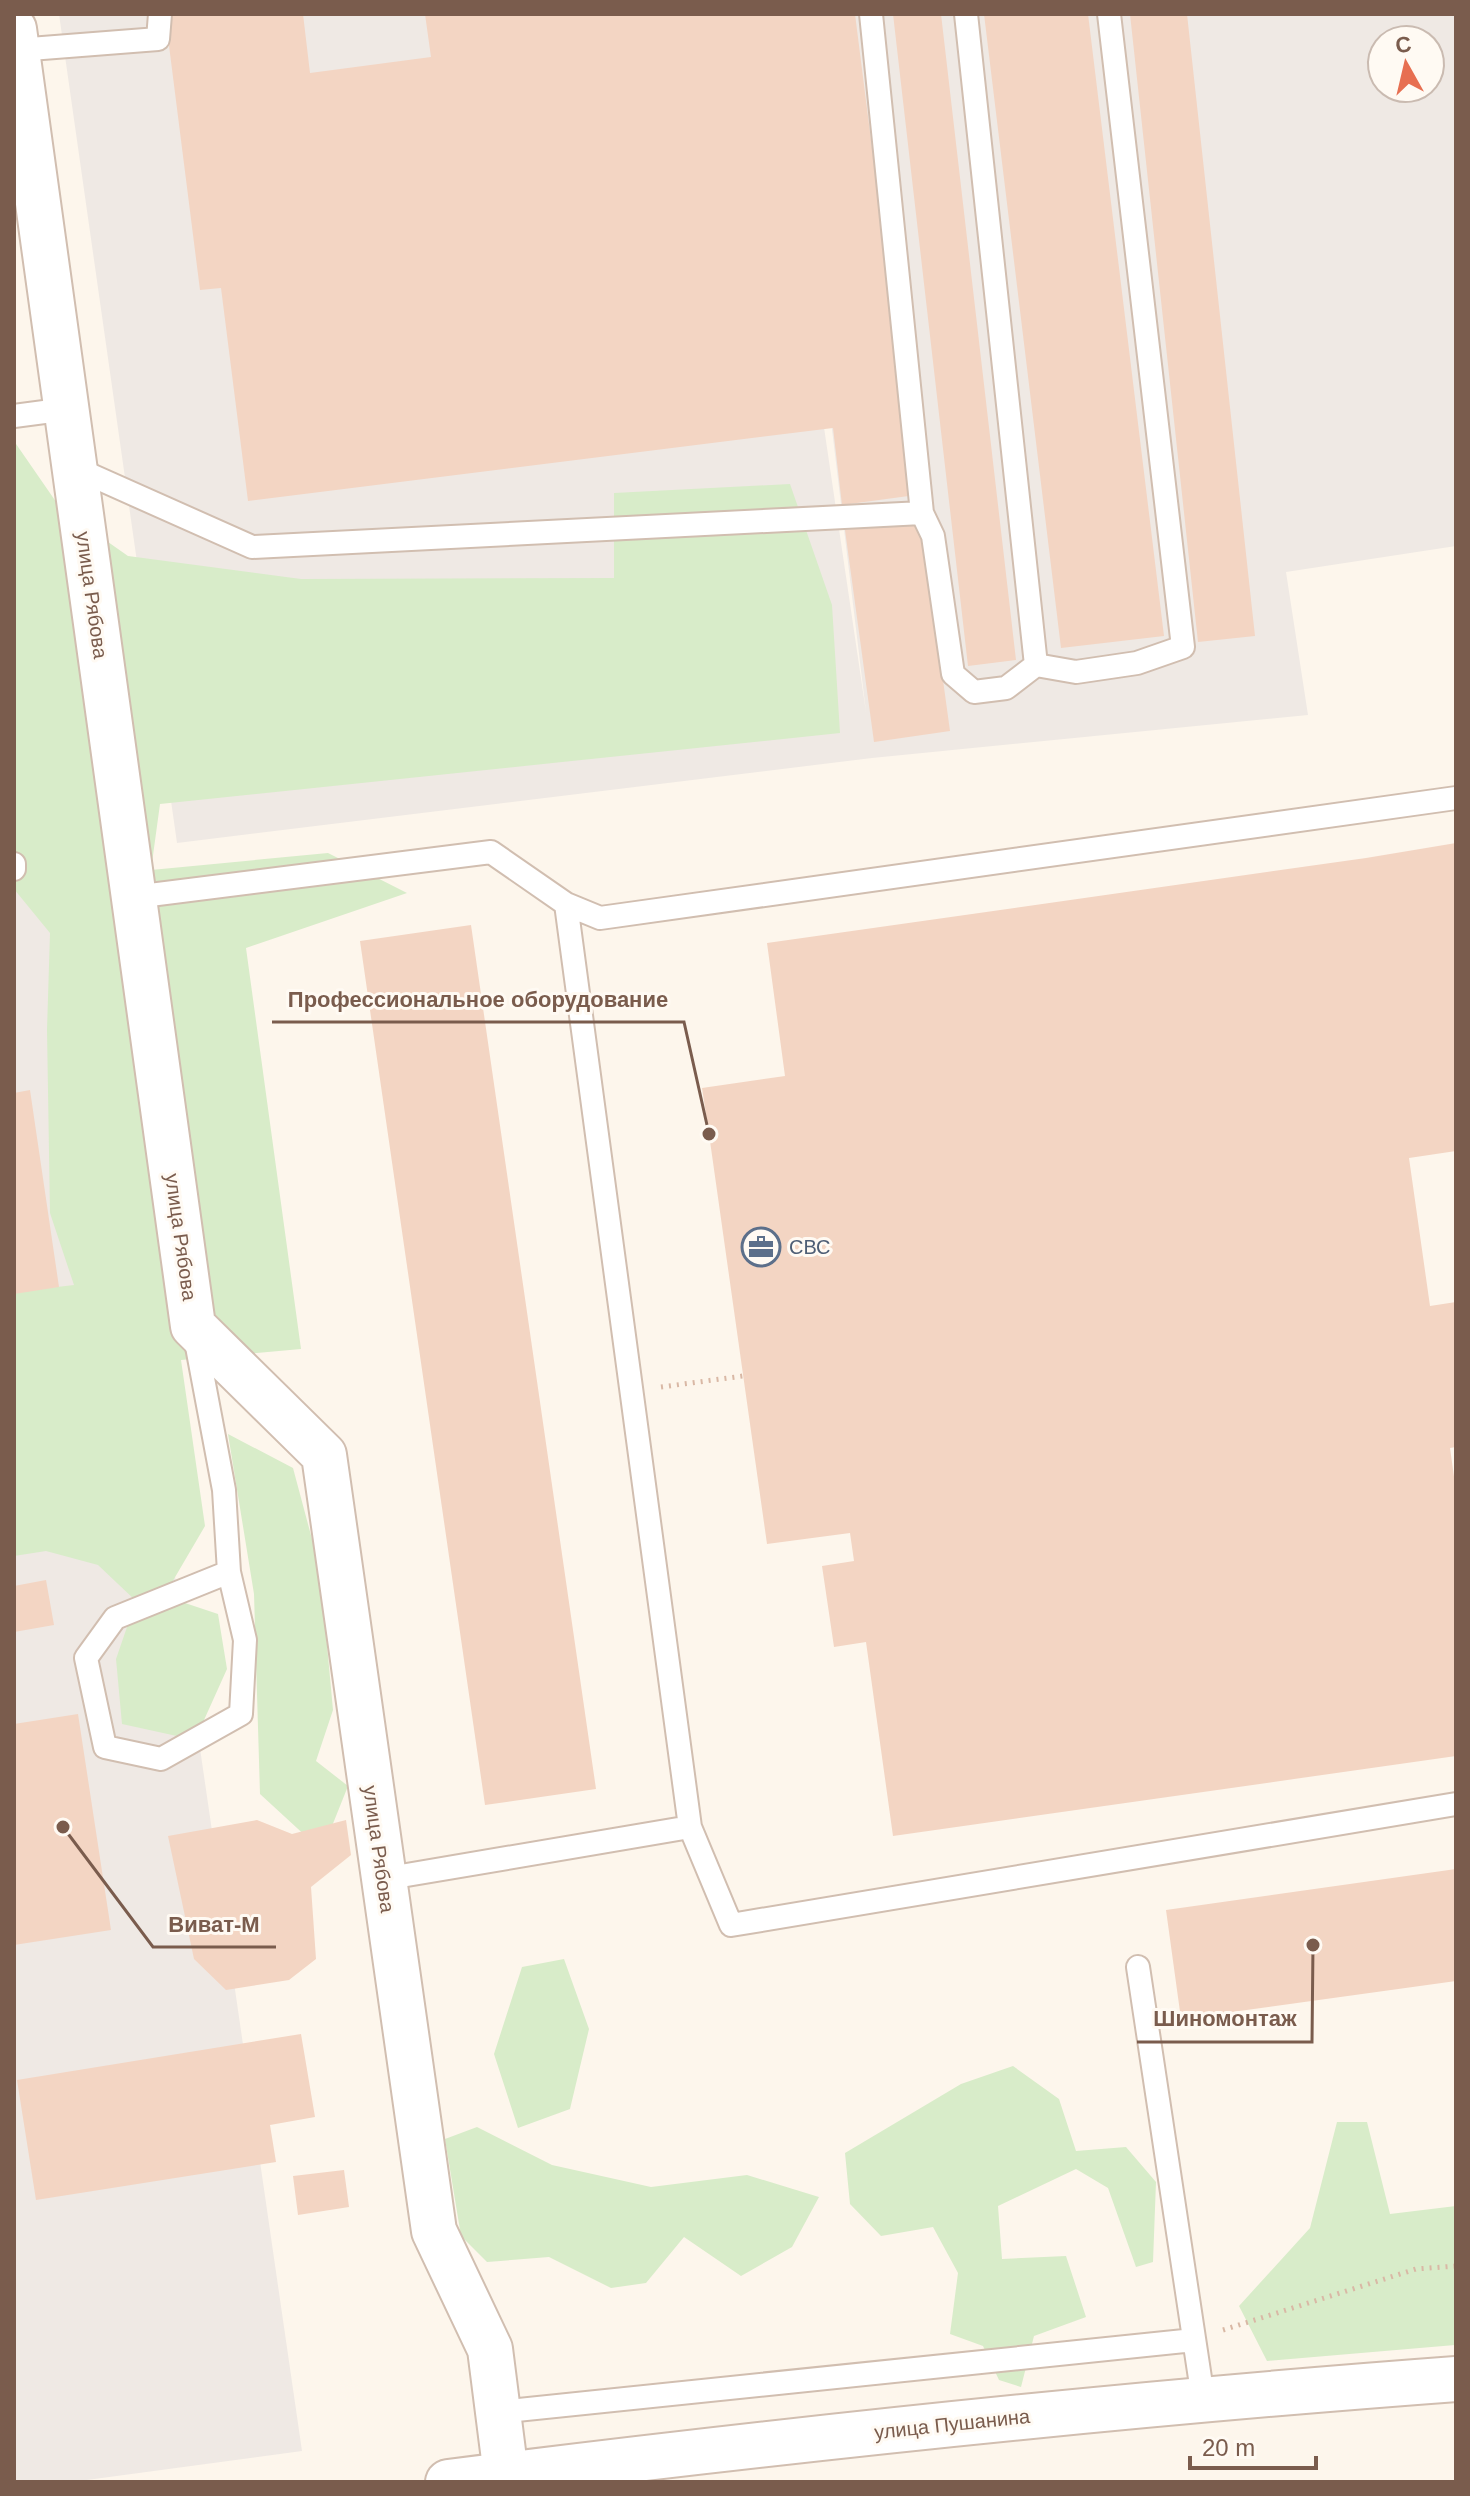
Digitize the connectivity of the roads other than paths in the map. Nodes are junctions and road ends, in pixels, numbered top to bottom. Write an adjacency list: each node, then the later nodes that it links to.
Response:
1 (160, 14): 5 (lane)
2 (871, 14): 10 (lane)
3 (966, 14): 11 (lane)
4 (1109, 14): 11 (lane)
5 (16, 39): 6 (street, улица Рябова)
6 (26, 204): 7 (street, улица Рябова)
7 (67, 409): 8 (lane); 9 (street, улица Рябова)
8 (14, 416)
9 (75, 468): 10 (lane); 13 (street, улица Рябова)
10 (922, 513): 11 (lane)
11 (1036, 665)
12 (1456, 798): 14 (lane)
13 (134, 897): 14 (lane); 15 (street, улица Рябова)
14 (566, 904): 18 (lane)
15 (193, 1326): 16 (lane); 19 (street, улица Рябова)
16 (229, 1572): 16 (lane)
17 (1456, 1804): 18 (lane)
18 (690, 1827): 19 (lane)
19 (383, 1879): 24 (street, улица Рябова)
20 (1138, 1967): 21 (lane)
21 (1194, 2340): 23 (lane); 24 (lane)
22 (1456, 2379): 23 (street, улица Пушанина)
23 (1203, 2398): 25 (street, улица Пушанина)
24 (498, 2412): 25 (street, улица Рябова)
25 (506, 2475): 26 (street, улица Пушанина)
26 (448, 2482)

